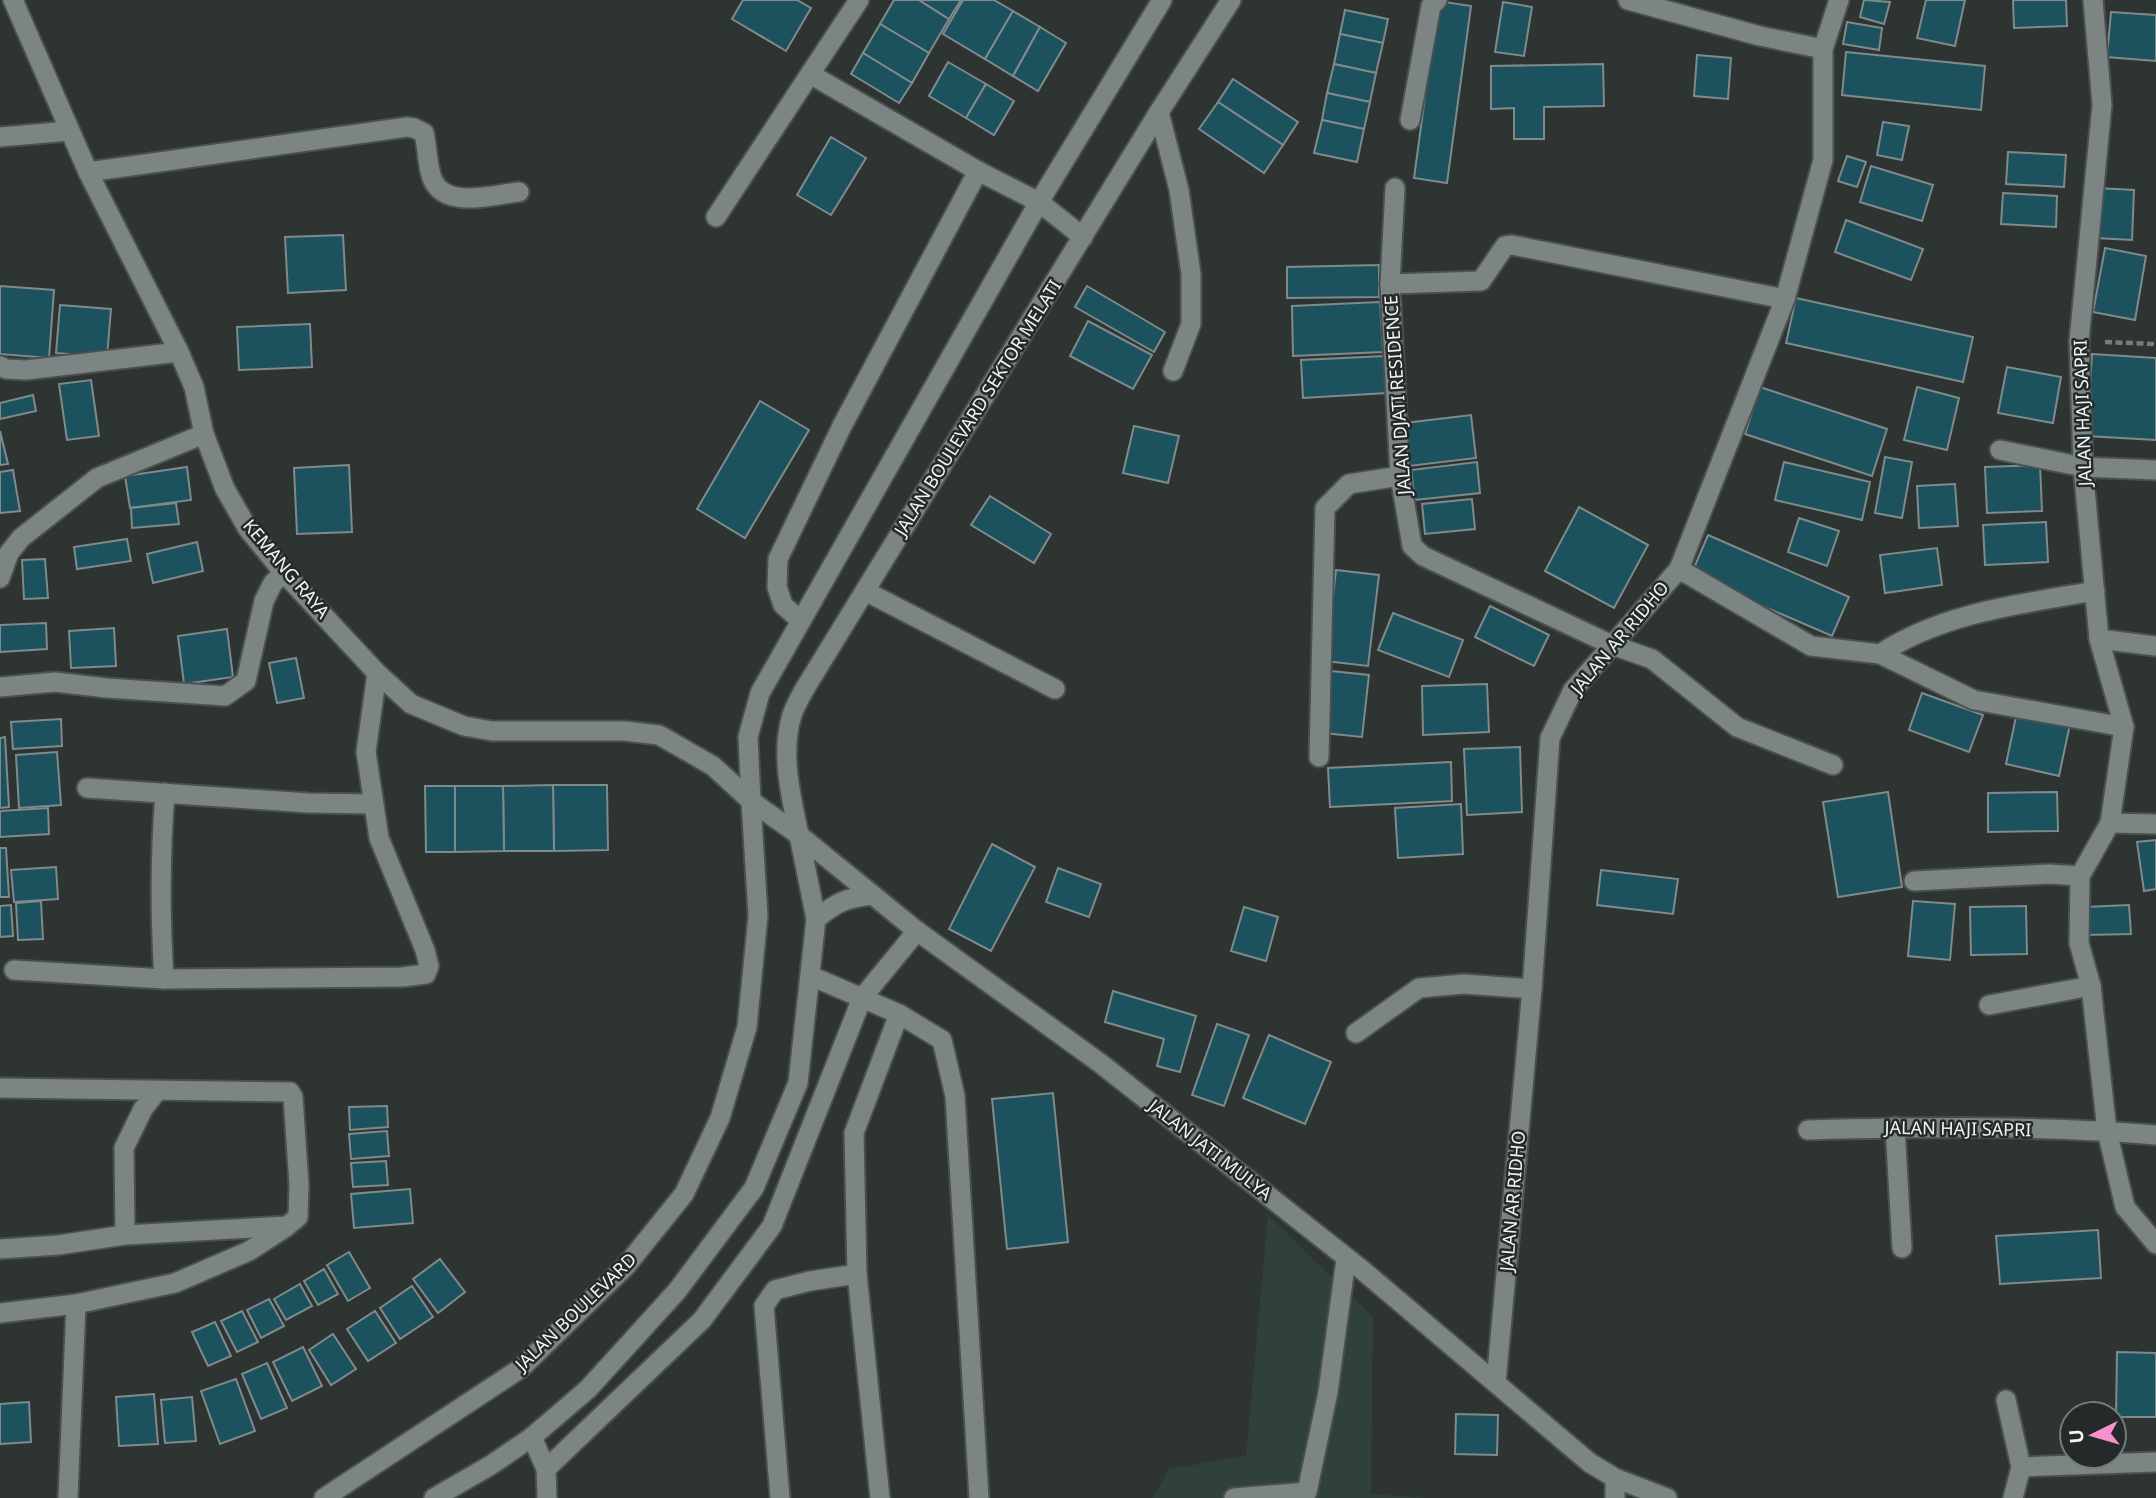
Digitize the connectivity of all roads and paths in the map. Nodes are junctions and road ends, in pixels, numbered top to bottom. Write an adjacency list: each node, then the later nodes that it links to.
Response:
1 (13, 0): 13 (street, KEMANG RAYA)
2 (859, 0): 10 (street)
3 (1162, 0): 19 (street)
4 (1231, 0): 11 (street, JALAN BOULEVARD SEKTOR MELATI)
5 (1437, 0): 12 (street)
6 (1628, 0): 9 (street)
7 (1839, 0): 9 (street, JALAN AR RIDHO)
8 (2092, 0): 24 (street, JALAN HAJI SAPRI)
9 (1823, 49): 23 (street, JALAN AR RIDHO)
10 (810, 74): 15 (street); 20 (street)
11 (1158, 112): 21 (street, JALAN BOULEVARD SEKTOR MELATI); 28 (street)
12 (1410, 120)
13 (69, 131): 14 (street); 16 (street, KEMANG RAYA)
14 (0, 137)
15 (978, 171): 19 (street); 39 (street)
16 (88, 172): 18 (street); 26 (street, KEMANG RAYA)
17 (1395, 188): 22 (street, JALAN DJATI RESIDENCE)
18 (519, 191)
19 (1040, 202): 21 (street); 39 (street)
20 (716, 217)
21 (1083, 237): 37 (street, JALAN BOULEVARD SEKTOR MELATI)
22 (1390, 284): 23 (street); 33 (street, JALAN DJATI RESIDENCE)
23 (1785, 299): 34 (street, JALAN AR RIDHO)
24 (2079, 341): 25 (path); 31 (street, JALAN HAJI SAPRI)
25 (2156, 345)
26 (179, 352): 27 (street); 29 (street, KEMANG RAYA)
27 (0, 366)
28 (1172, 371)
29 (204, 433): 35 (street, KEMANG RAYA); 36 (street)
30 (2000, 450): 31 (street)
31 (2083, 467): 32 (street); 38 (street, JALAN HAJI SAPRI)
32 (2156, 470)
33 (1400, 476): 41 (street, JALAN DJATI RESIDENCE); 48 (street)
34 (1679, 569): 41 (street, JALAN AR RIDHO); 43 (street)
35 (284, 573): 44 (street, KEMANG RAYA); 45 (street)
36 (0, 578)
37 (865, 591): 46 (street); 56 (street, JALAN BOULEVARD SEKTOR MELATI)
38 (2095, 591): 40 (street, JALAN HAJI SAPRI); 43 (street)
39 (801, 621): 52 (street)
40 (2099, 639): 42 (street); 47 (street, JALAN HAJI SAPRI)
41 (1612, 646): 49 (street, JALAN DJATI RESIDENCE); 66 (street, JALAN AR RIDHO)
42 (2156, 646)
43 (1880, 654): 47 (street)
44 (377, 673): 52 (street, KEMANG RAYA); 53 (street)
45 (0, 687)
46 (1055, 689)
47 (2124, 727): 54 (street, JALAN HAJI SAPRI)
48 (1319, 757)
49 (1833, 765)
50 (87, 788): 51 (street)
51 (165, 793): 53 (street); 64 (street)
52 (751, 801): 56 (street, JALAN JATI MULYA); 94 (street, JALAN BOULEVARD)
53 (373, 804): 64 (street)
54 (2110, 823): 55 (street); 57 (street, JALAN HAJI SAPRI)
55 (2156, 824)
56 (799, 835): 59 (street, JALAN JATI MULYA); 60 (street)
57 (2080, 876): 58 (street); 65 (street, JALAN HAJI SAPRI)
58 (1914, 881)
59 (873, 895): 60 (street); 61 (street, JALAN JATI MULYA)
60 (816, 919): 63 (street)
61 (917, 931): 67 (street); 82 (street, JALAN JATI MULYA)
62 (14, 970): 64 (street)
63 (811, 976): 67 (street); 88 (street)
64 (164, 979)
65 (2091, 986): 68 (street); 75 (street, JALAN HAJI SAPRI)
66 (1532, 989): 70 (street); 86 (street, JALAN AR RIDHO)
67 (862, 998): 69 (street); 91 (street)
68 (1989, 1005)
69 (899, 1014): 83 (street); 99 (street)
70 (1356, 1034)
71 (0, 1088): 72 (street)
72 (157, 1091): 77 (street); 78 (street)
73 (1895, 1128): 74 (street, JALAN HAJI SAPRI); 75 (street, JALAN HAJI SAPRI); 81 (street)
74 (1808, 1130)
75 (2107, 1131): 76 (street, JALAN HAJI SAPRI); 79 (street, JALAN HAJI SAPRI)
76 (2156, 1135)
77 (287, 1226): 78 (street); 84 (street)
78 (125, 1235): 80 (street)
79 (2156, 1244)
80 (0, 1248)
81 (1902, 1248)
82 (1346, 1259): 86 (street, JALAN JATI MULYA); 100 (street)
83 (857, 1274): 97 (street); 98 (street)
84 (76, 1304): 85 (street); 93 (street)
85 (0, 1313)
86 (1496, 1383): 92 (street, JALAN JATI MULYA)
87 (2006, 1400): 90 (street)
88 (532, 1437): 91 (street); 95 (street)
89 (2156, 1462): 90 (street)
90 (2021, 1467): 102 (street)
91 (546, 1469): 96 (street)
92 (1615, 1488): 101 (street, JALAN JATI MULYA)
93 (68, 1498)
94 (324, 1498)
95 (434, 1498)
96 (547, 1498)
97 (780, 1498)
98 (880, 1498)
99 (979, 1498)
100 (1234, 1498)
101 (1667, 1498)
102 (2013, 1498)

